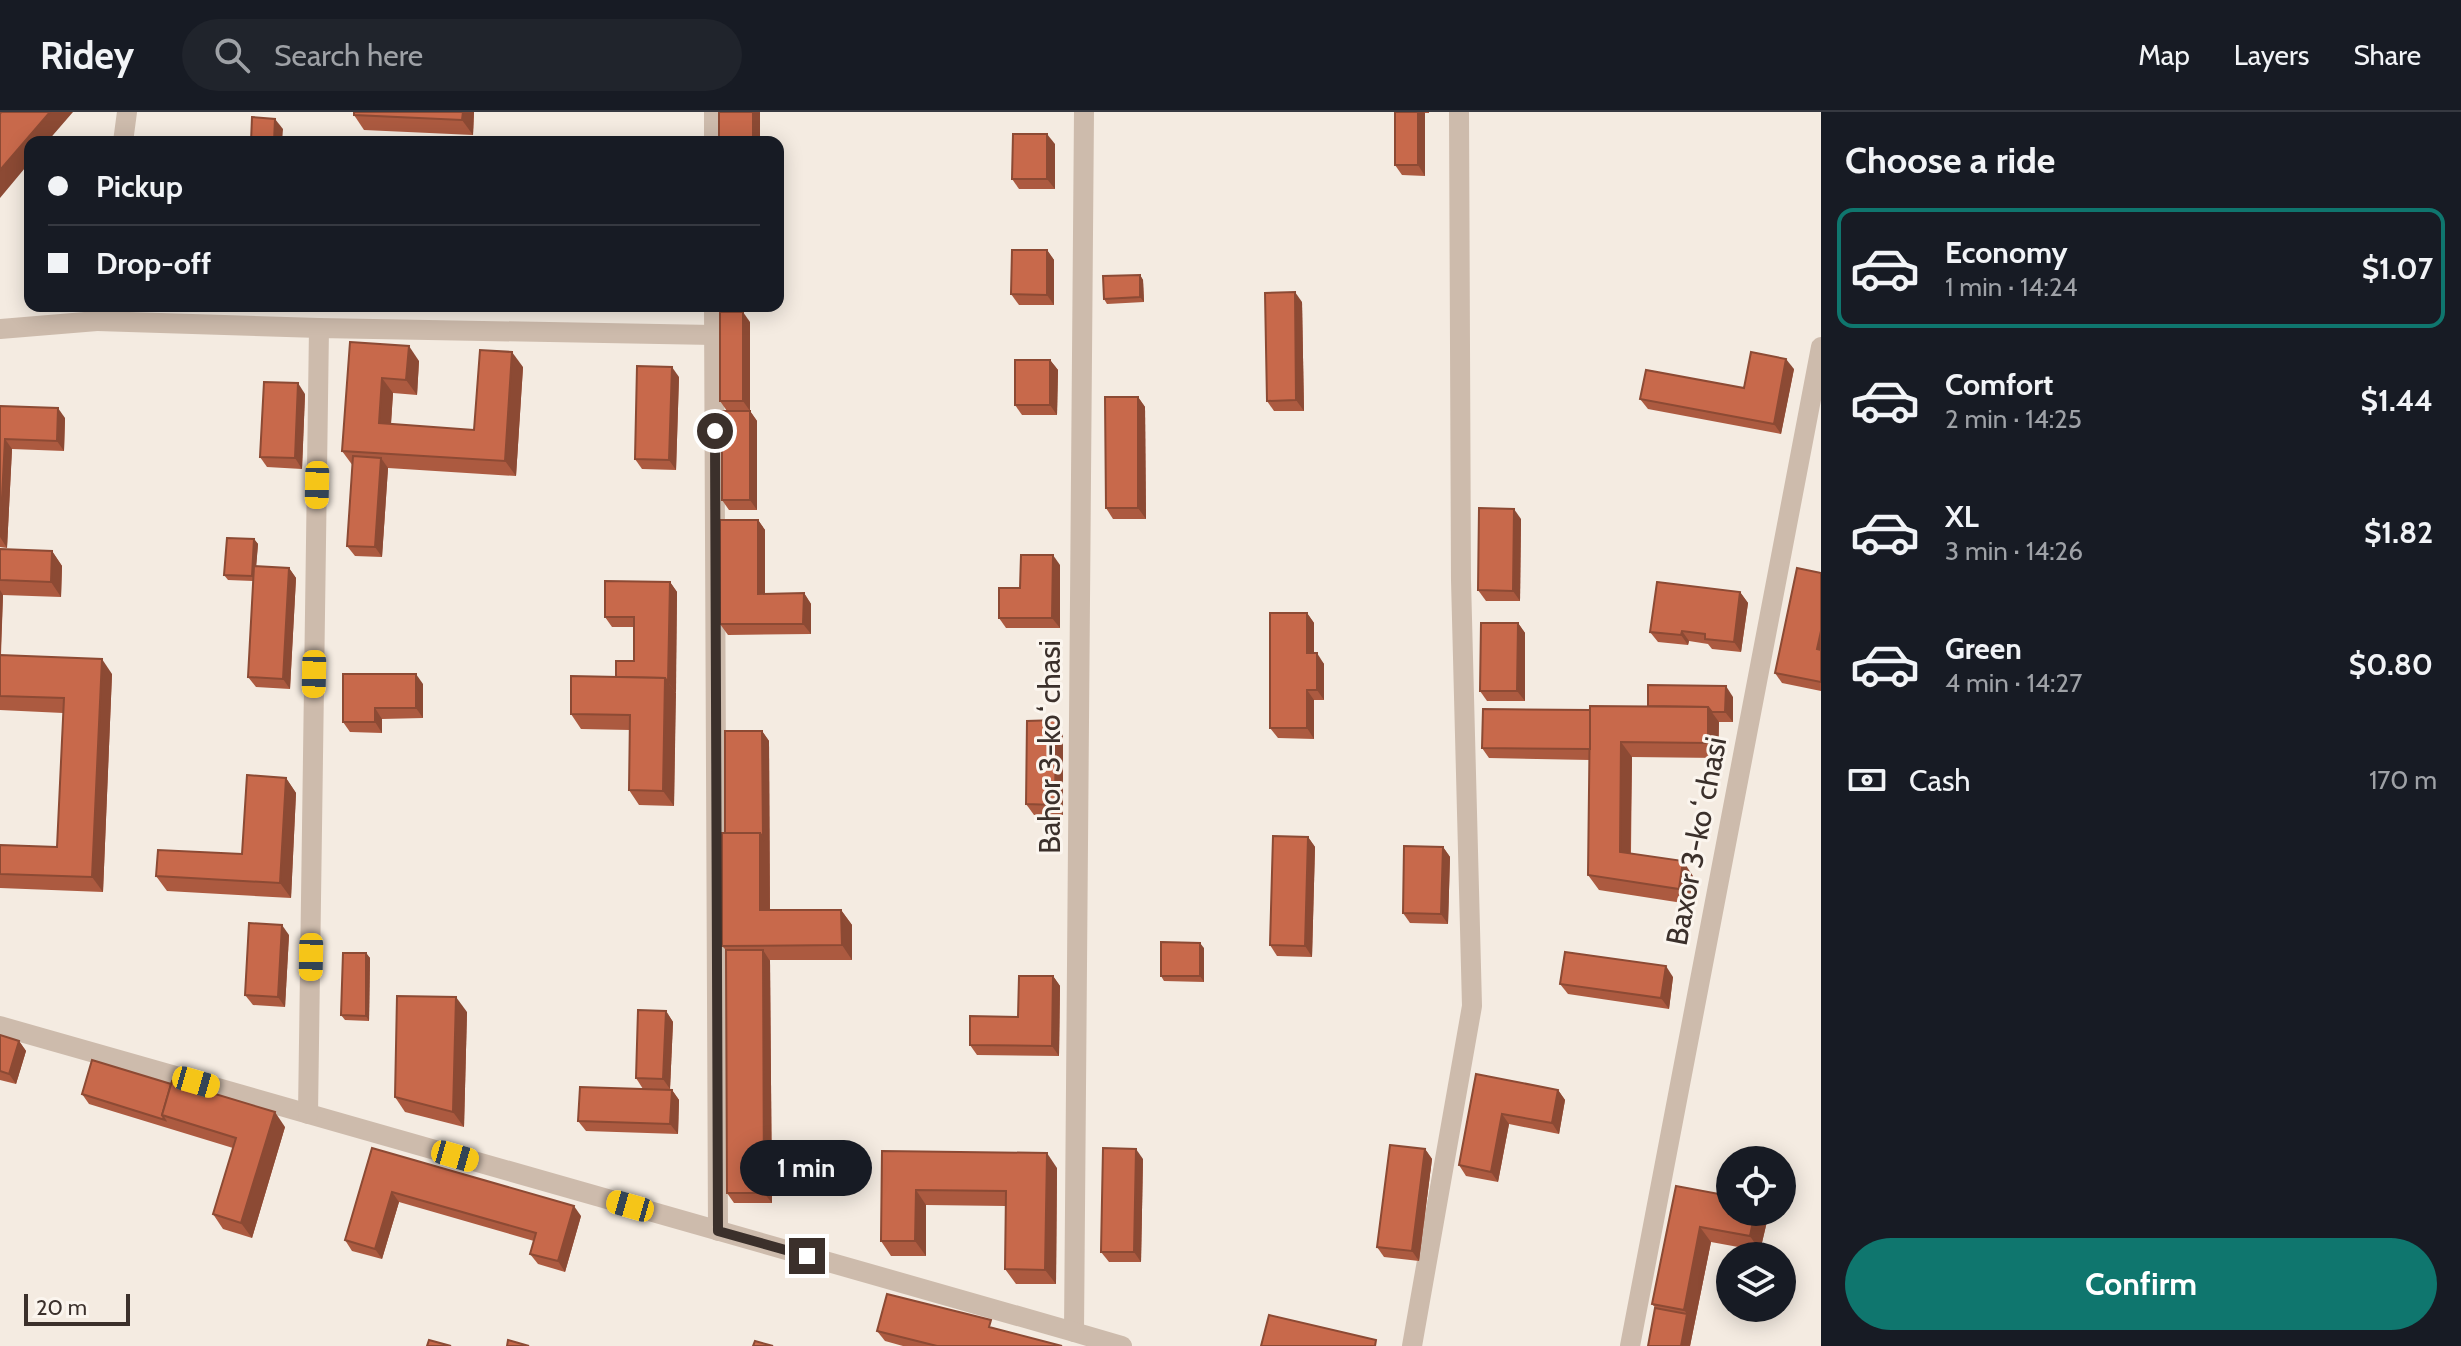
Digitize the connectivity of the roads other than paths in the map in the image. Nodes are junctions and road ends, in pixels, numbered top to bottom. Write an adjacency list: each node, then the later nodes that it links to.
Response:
1 (127, 112): 5 (street)
2 (714, 112): 6 (street)
3 (1084, 112): 16 (street, Bahor 3-koʻchasi)
4 (1459, 112): 18 (street)
5 (124, 136)
6 (714, 136)
7 (714, 312): 11 (street)
8 (98, 314): 9 (street); 10 (street)
9 (319, 328): 11 (street); 14 (street)
10 (0, 329)
11 (714, 335): 15 (street)
12 (1821, 347): 19 (street, Baxor 3-koʻchasi)
13 (0, 1026): 14 (street)
14 (308, 1114): 15 (street)
15 (718, 1231): 16 (street)
16 (1074, 1332): 17 (street)
17 (1122, 1346)
18 (1412, 1346)
19 (1630, 1346)

